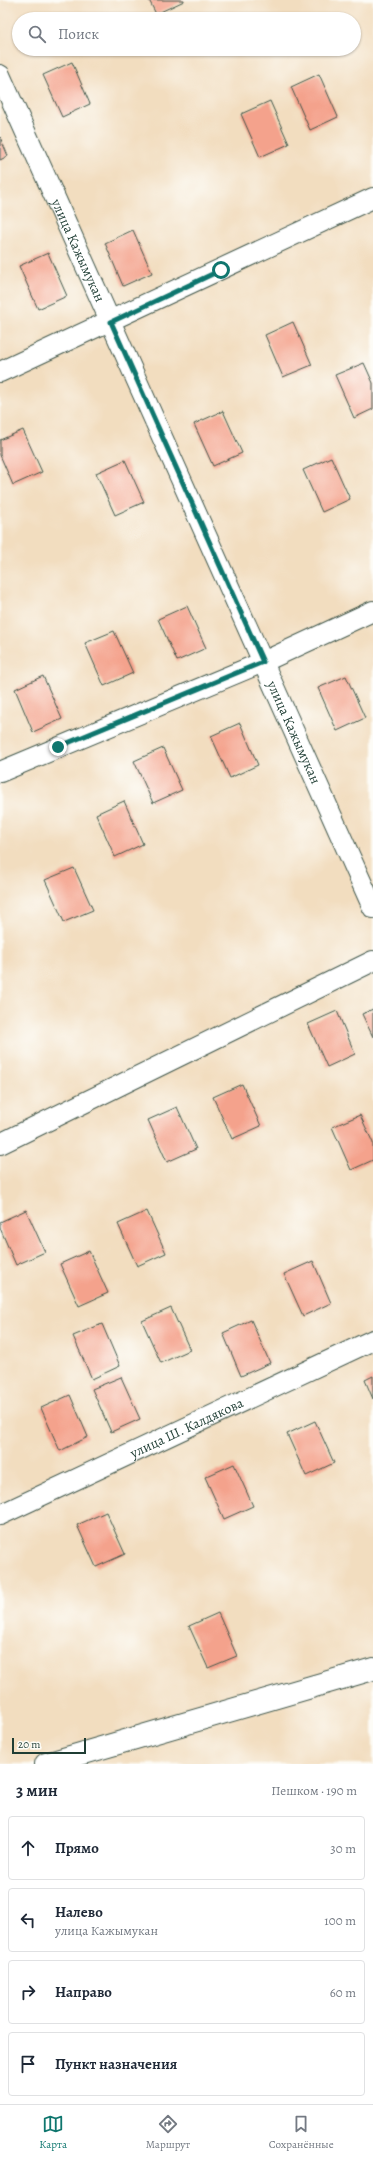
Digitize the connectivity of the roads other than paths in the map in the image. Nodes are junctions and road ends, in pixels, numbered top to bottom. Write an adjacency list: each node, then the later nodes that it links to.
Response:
1 (0, 75): 3 (street, улица Кажымукан)
2 (373, 198): 3 (street)
3 (111, 322): 4 (street); 6 (street, улица Кажымукан)
4 (0, 372)
5 (373, 611): 6 (street)
6 (263, 662): 7 (street); 8 (street, улица Кажымукан)
7 (0, 772)
8 (373, 908)
9 (373, 961): 10 (street)
10 (0, 1144)
11 (373, 1340): 12 (street, улица Ш. Калдякова)
12 (0, 1515)
13 (373, 1669): 14 (street)
14 (46, 1764)

